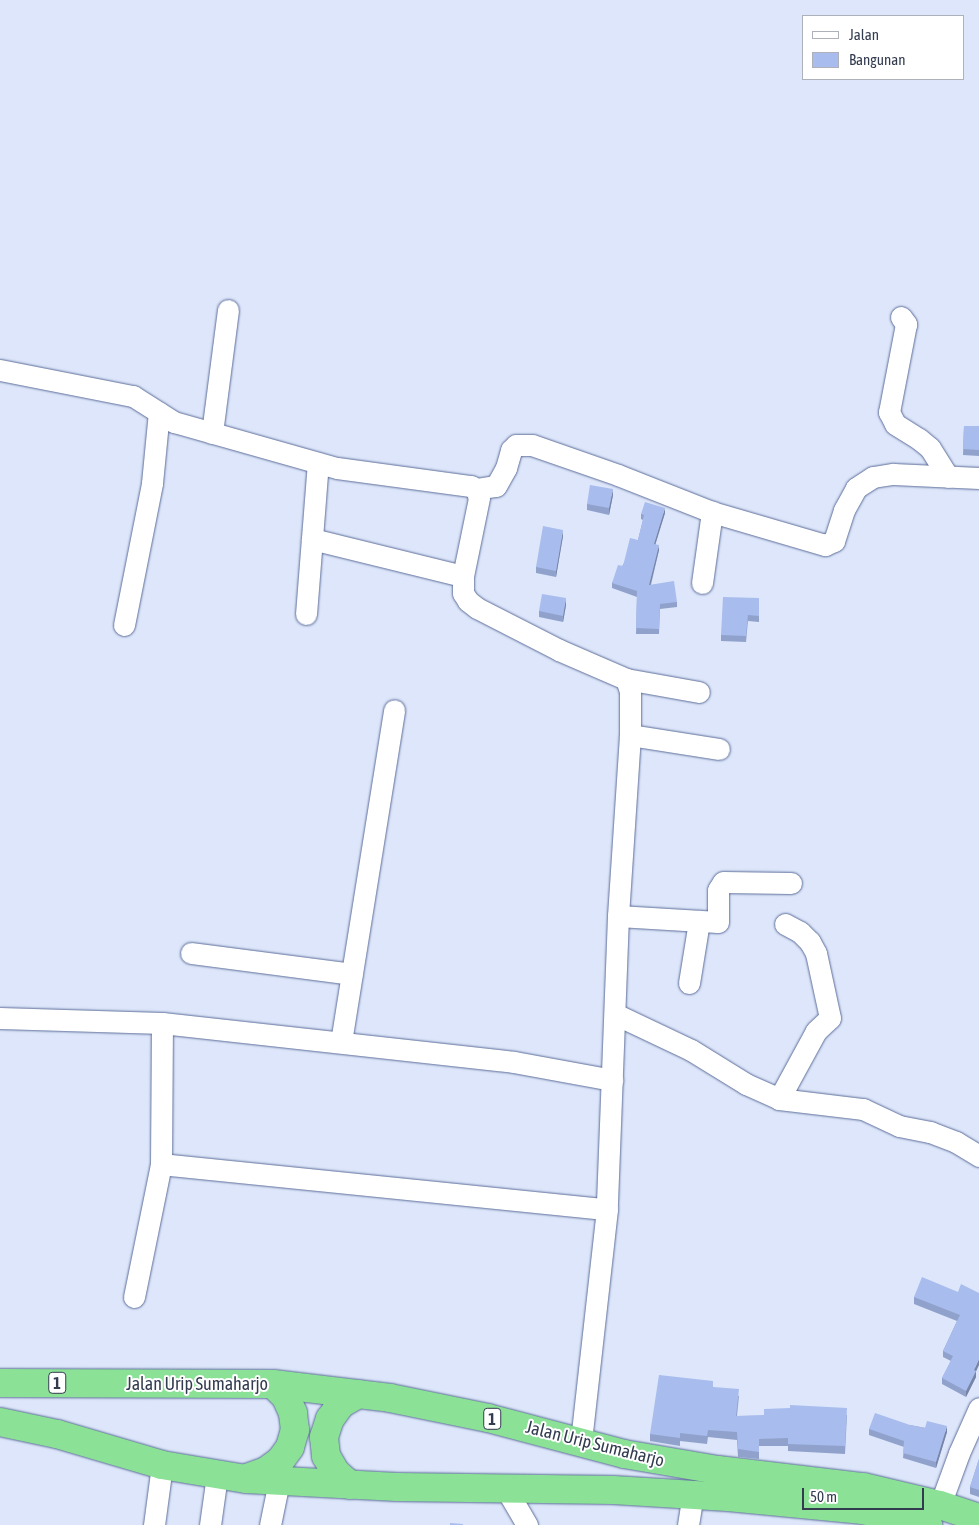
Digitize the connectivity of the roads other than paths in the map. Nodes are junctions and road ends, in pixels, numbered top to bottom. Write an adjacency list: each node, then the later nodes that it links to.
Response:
1 (228, 310): 5 (street)
2 (901, 317): 7 (street)
3 (0, 370): 4 (street)
4 (160, 412): 5 (street); 15 (street)
5 (212, 433): 6 (street)
6 (318, 463): 9 (street); 11 (street)
7 (948, 477): 8 (street); 10 (street)
8 (979, 478)
9 (476, 489): 10 (street); 12 (street)
10 (712, 512): 13 (street)
11 (312, 538): 12 (street); 14 (street)
12 (463, 576): 16 (street)
13 (702, 583)
14 (306, 614)
15 (124, 626)
16 (626, 679): 17 (street); 19 (street)
17 (699, 692)
18 (394, 710): 26 (street)
19 (630, 735): 20 (street); 22 (street)
20 (719, 749)
21 (791, 883): 23 (street)
22 (618, 916): 23 (street); 28 (street)
23 (699, 921): 27 (street)
24 (785, 924): 33 (street)
25 (191, 954): 26 (street)
26 (352, 974): 31 (street)
27 (689, 982)
28 (615, 1014): 32 (street); 33 (street)
29 (0, 1018): 30 (street)
30 (162, 1023): 31 (street); 35 (street)
31 (340, 1042): 32 (street)
32 (612, 1080): 36 (street)
33 (779, 1099): 34 (street)
34 (979, 1156)
35 (161, 1164): 36 (street); 37 (street)
36 (608, 1209): 43 (street)
37 (134, 1297)
38 (0, 1383): 39 (highway, Jalan Urip Sumaharjo / 1)
39 (273, 1384): 40 (highway, Jalan Urip Sumaharjo / 1); 46 (highway)
40 (358, 1394): 43 (highway, Jalan Urip Sumaharjo / 1); 48 (highway)
41 (979, 1408): 52 (street)
42 (0, 1422): 44 (highway, Jalan Urip Sumaharjo / 1)
43 (582, 1441): 50 (highway, Jalan Urip Sumaharjo / 1)
44 (162, 1464): 45 (highway, Jalan Urip Sumaharjo / 1); 54 (street)
45 (217, 1475): 46 (highway, Jalan Urip Sumaharjo / 1); 55 (street)
46 (246, 1479): 47 (highway, Jalan Urip Sumaharjo / 1)
47 (278, 1481): 48 (highway, Jalan Urip Sumaharjo / 1); 56 (street)
48 (350, 1485): 49 (highway, Jalan Urip Sumaharjo / 1)
49 (506, 1488): 51 (highway, Jalan Urip Sumaharjo / 1); 57 (street)
50 (817, 1493): 51 (highway, Jalan Urip Sumaharjo / 1); 52 (highway, Jalan Urip Sumaharjo / 1)
51 (693, 1495): 58 (street)
52 (934, 1515): 53 (highway, Jalan Urip Sumaharjo / 1)
53 (979, 1518)
54 (154, 1525)
55 (210, 1525)
56 (270, 1525)
57 (528, 1525)
58 (688, 1525)

